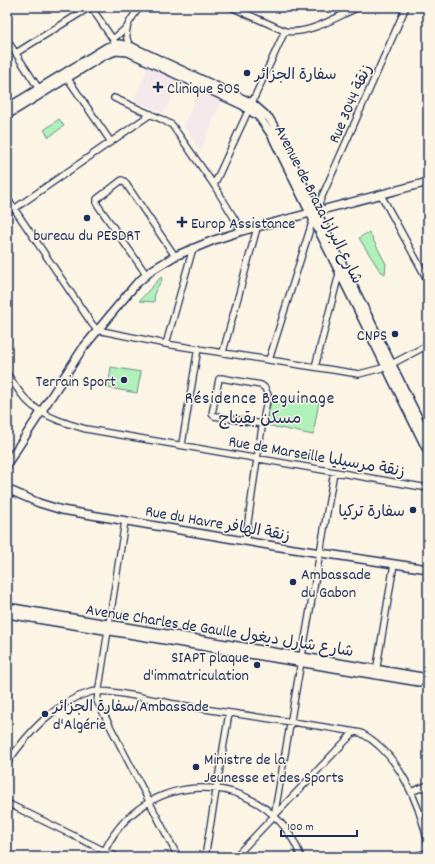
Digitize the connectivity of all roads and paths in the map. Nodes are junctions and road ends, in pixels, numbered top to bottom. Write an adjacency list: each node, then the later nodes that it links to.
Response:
1 (90, 7): 9 (street); 11 (street)
2 (140, 7): 6 (street)
3 (230, 7): 7 (street)
4 (359, 7): 7 (street)
5 (406, 7): 25 (street, Rue 3044 زنقة)
6 (126, 28): 9 (street); 10 (street)
7 (285, 31): 15 (street)
8 (7, 40): 11 (street)
9 (116, 45): 10 (main road, Avenue de Braza شارع البرازا); 12 (main road, Avenue de Braza شارع البرازا); 13 (main road); 15 (main road, Avenue de Braza شارع البرازا)
10 (130, 46): 15 (main road, Avenue de Braza شارع البرازا)
11 (16, 53): 13 (street)
12 (68, 79): 18 (main road, Avenue de Braza شارع البرازا); 19 (street)
13 (39, 89): 16 (main road)
14 (114, 98): 17 (street)
15 (251, 106): 21 (street); 25 (main road, Avenue de Braza شارع البرازا)
16 (7, 108)
17 (151, 114): 19 (street); 21 (street)
18 (7, 115)
19 (110, 142): 24 (street)
20 (427, 180): 22 (main road)
21 (214, 185): 27 (street)
22 (381, 195): 25 (main road); 32 (street)
23 (7, 200): 24 (street)
24 (14, 209): 33 (street)
25 (314, 214): 26 (main road); 31 (main road, Avenue de Braza شارع البرازا); 38 (street, Rue 3044 زنقة); 39 (main road, Avenue de Braza شارع البرازا)
26 (257, 228): 27 (main road); 37 (street)
27 (242, 231): 28 (main road)
28 (193, 248): 29 (main road); 34 (street)
29 (175, 256): 30 (main road); 30 (street)
30 (146, 274): 33 (main road)
31 (339, 274): 39 (main road, Avenue de Braza شارع البرازا); 40 (street)
32 (428, 281)
33 (97, 330): 34 (street); 42 (main road)
34 (166, 344): 36 (street)
35 (428, 345): 39 (street)
36 (198, 348): 37 (street); 45 (street)
37 (223, 352): 38 (street)
38 (269, 360): 40 (street)
39 (389, 366): 40 (street); 44 (main road, Avenue de Braza شارع البرازا); 46 (main road, Avenue de Braza شارع البرازا)
40 (315, 367)
41 (7, 374): 42 (street, Rue de Marseille زنقة مرسيليا)
42 (42, 412): 45 (street, Rue de Marseille زنقة مرسيليا); 48 (main road)
43 (262, 424): 43 (street); 47 (street)
44 (428, 438)
45 (182, 444): 47 (street, Rue de Marseille زنقة مرسيليا)
46 (428, 452)
47 (256, 457): 49 (street, Rue de Marseille زنقة مرسيليا); 53 (street)
48 (7, 464)
49 (334, 472): 50 (street, Rue de Marseille زنقة مرسيليا); 54 (street)
50 (428, 488)
51 (7, 489): 52 (main road, Rue du Havre زنقة الهافر)
52 (125, 521): 53 (main road, Rue du Havre زنقة الهافر); 59 (street)
53 (245, 541): 54 (main road, Rue du Havre زنقة الهافر)
54 (321, 553): 55 (main road, Rue du Havre زنقة الهافر); 60 (street)
55 (394, 564): 56 (main road, Rue du Havre زنقة الهافر); 61 (street)
56 (428, 569)
57 (7, 607): 59 (main road, Avenue Charles de Gaulle شارع شارل ديغول)
58 (7, 614): 59 (main road, Avenue Charles de Gaulle شارع شارل ديغول)
59 (108, 628): 60 (main road, Avenue Charles de Gaulle شارع شارل ديغول); 64 (street)
60 (303, 660): 61 (main road, Avenue Charles de Gaulle شارع شارل ديغول); 66 (street)
61 (376, 672): 62 (main road, Avenue Charles de Gaulle شارع شارل ديغول); 63 (main road, Avenue Charles de Gaulle شارع شارل ديغول)
62 (428, 678)
63 (428, 683)
64 (98, 690): 65 (street); 68 (street); 72 (street)
65 (229, 713): 66 (street); 70 (street)
66 (292, 722): 67 (street); 74 (street)
67 (354, 732): 71 (street); 74 (street)
68 (7, 763)
69 (428, 784): 71 (street)
70 (216, 788): 72 (street); 74 (street); 81 (street)
71 (411, 792): 75 (street)
72 (148, 802): 76 (street); 80 (street)
73 (7, 803): 76 (street)
74 (274, 817): 82 (street); 83 (street)
75 (428, 843)
76 (104, 851): 78 (street); 79 (street)
77 (428, 853): 84 (street)
78 (102, 857)
79 (118, 857)
80 (178, 857)
81 (205, 857)
82 (235, 857)
83 (301, 857)
84 (410, 857)

